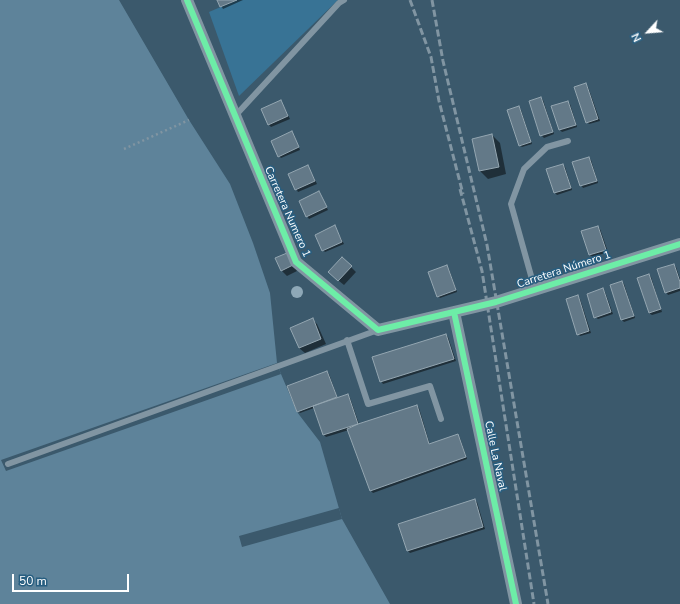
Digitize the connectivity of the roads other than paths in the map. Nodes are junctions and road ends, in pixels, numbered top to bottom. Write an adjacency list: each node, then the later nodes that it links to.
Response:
1 (187, 0): 3 (street, Carretera Numero 1)
2 (344, 0): 3 (lane)
3 (235, 116): 8 (street, Carretera Numero 1)
4 (568, 141): 6 (lane)
5 (680, 244): 6 (street, Carretera Número 1)
6 (535, 290): 7 (street, Carretera Número 1)
7 (454, 312): 8 (street); 12 (street, Calle La Naval)
8 (378, 330): 9 (lane)
9 (347, 340): 10 (lane); 11 (lane)
10 (441, 419)
11 (8, 464)
12 (516, 604)

